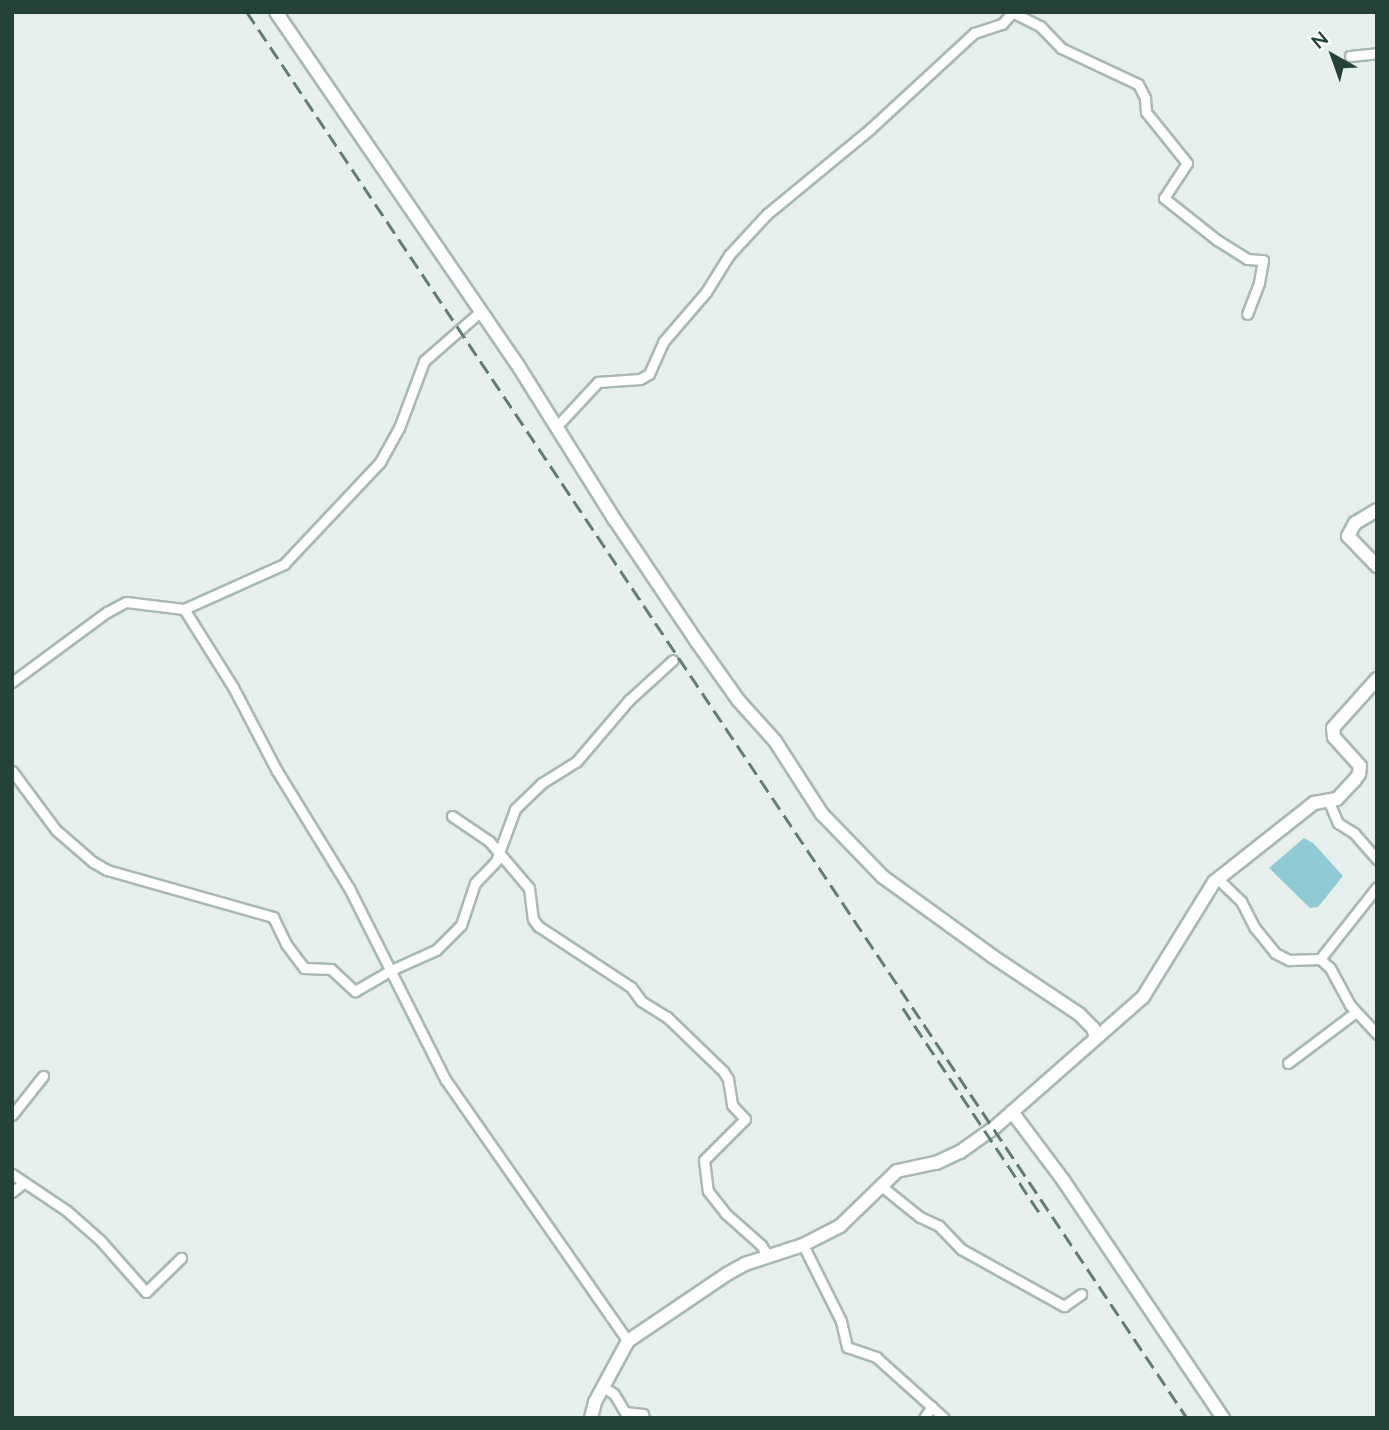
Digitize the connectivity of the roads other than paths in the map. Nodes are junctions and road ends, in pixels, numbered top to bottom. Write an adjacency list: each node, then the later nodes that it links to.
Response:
1 (276, 12): 5 (street)
2 (1012, 13): 6 (street); 7 (street)
3 (1377, 53): 4 (street)
4 (1350, 56)
5 (481, 311): 7 (street); 10 (street)
6 (1247, 314)
7 (556, 427): 25 (street)
8 (1377, 510): 9 (street)
9 (1377, 566)
10 (184, 609): 13 (street); 22 (street)
11 (673, 660): 17 (street)
12 (1377, 679): 15 (street)
13 (12, 682)
14 (12, 771): 22 (street)
15 (1329, 802): 18 (street); 19 (street)
16 (452, 816): 17 (street)
17 (499, 851): 22 (street); 35 (street)
18 (1377, 859)
19 (1218, 879): 21 (street); 25 (street)
20 (1377, 887): 21 (street)
21 (1320, 959): 23 (street)
22 (390, 971): 38 (street)
23 (1356, 1012): 24 (street); 26 (street)
24 (1377, 1034)
25 (1096, 1038): 28 (street)
26 (1288, 1063)
27 (43, 1076): 29 (street)
28 (1012, 1112): 32 (street); 45 (street)
29 (12, 1115)
30 (12, 1174): 31 (street)
31 (23, 1183): 33 (street); 36 (street)
32 (880, 1185): 34 (street); 37 (street)
33 (12, 1192)
34 (803, 1245): 35 (street); 40 (street)
35 (768, 1256): 38 (street)
36 (181, 1258)
37 (1081, 1294)
38 (628, 1341): 39 (street)
39 (603, 1387): 41 (street); 42 (street)
40 (932, 1406): 43 (street); 44 (street)
41 (591, 1418)
42 (644, 1418)
43 (924, 1418)
44 (944, 1418)
45 (1223, 1418)

